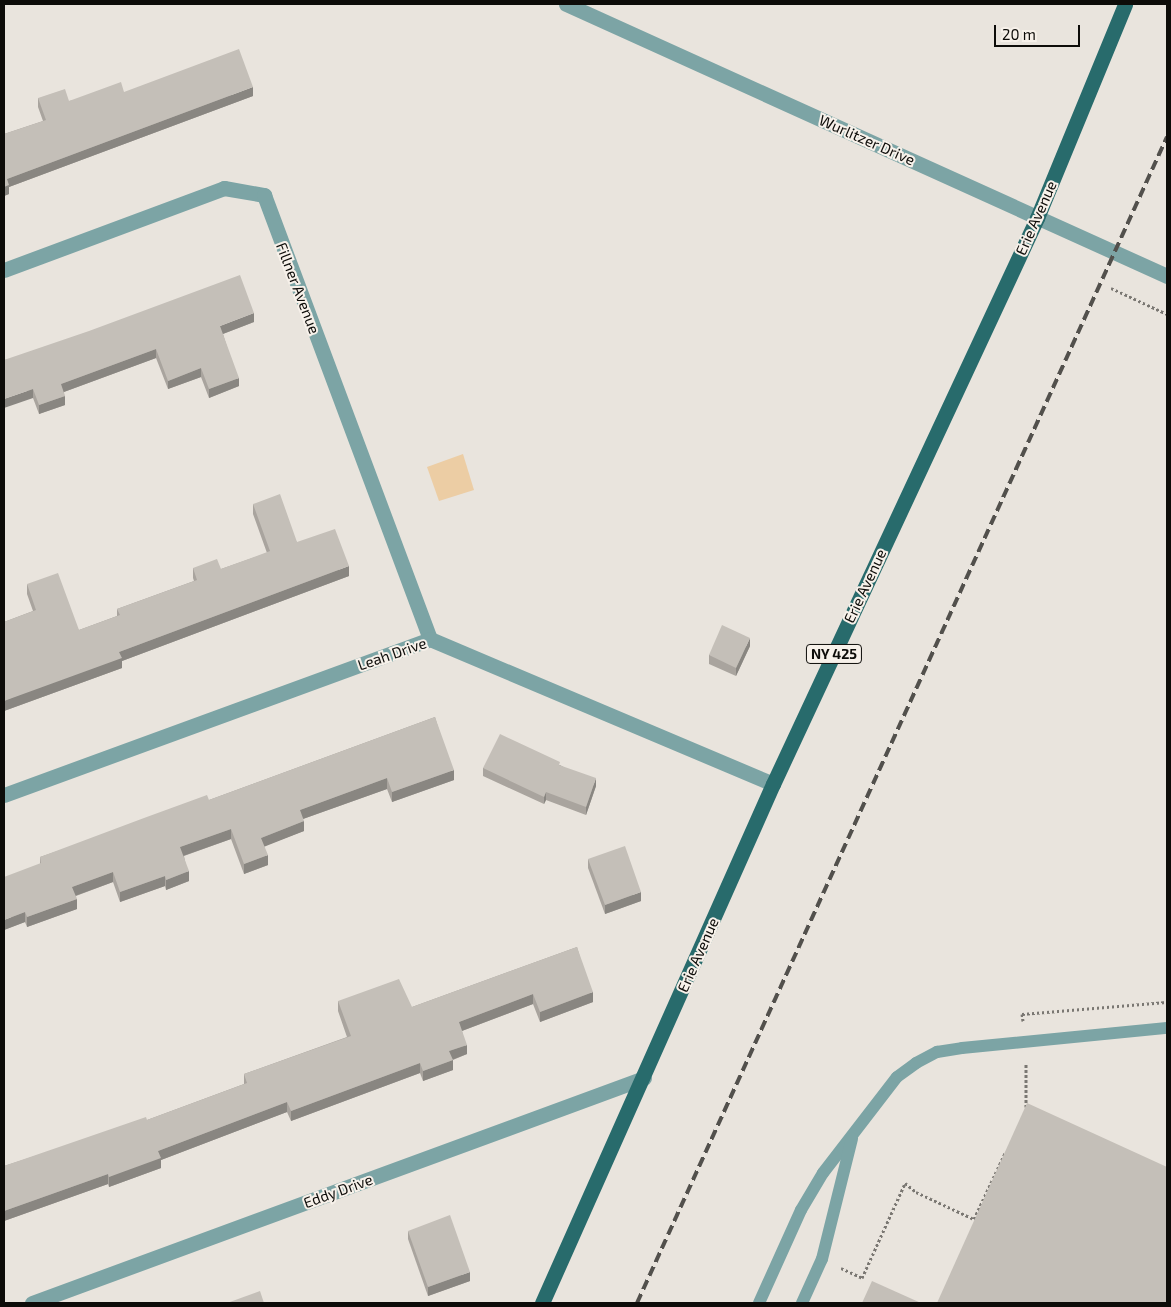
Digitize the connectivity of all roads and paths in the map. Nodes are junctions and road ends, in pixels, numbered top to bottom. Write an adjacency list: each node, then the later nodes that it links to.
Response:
1 (566, 4): 3 (street, Wurlitzer Drive)
2 (1125, 4): 3 (main road, Erie Avenue / NY 425)
3 (1037, 218): 5 (street, Wurlitzer Drive); 9 (main road, Erie Avenue / NY 425)
4 (4, 270): 8 (street, Fillner Avenue)
5 (1167, 276)
6 (1111, 288): 7 (path)
7 (1167, 314)
8 (430, 639): 9 (street, Leah Drive); 10 (street, Leah Drive)
9 (773, 784): 15 (main road, Erie Avenue / NY 425)
10 (4, 795)
11 (1167, 1002): 12 (path)
12 (1023, 1024)
13 (1167, 1028): 19 (lane)
14 (1026, 1060): 16 (path)
15 (644, 1078): 22 (street, Eddy Drive); 23 (main road, Erie Avenue / NY 425)
16 (1027, 1104): 17 (path); 18 (path)
17 (1034, 1110)
18 (1023, 1113)
19 (853, 1133): 24 (lane); 25 (lane)
20 (1007, 1149): 21 (path)
21 (836, 1266)
22 (32, 1303)
23 (542, 1303)
24 (759, 1303)
25 (802, 1303)

